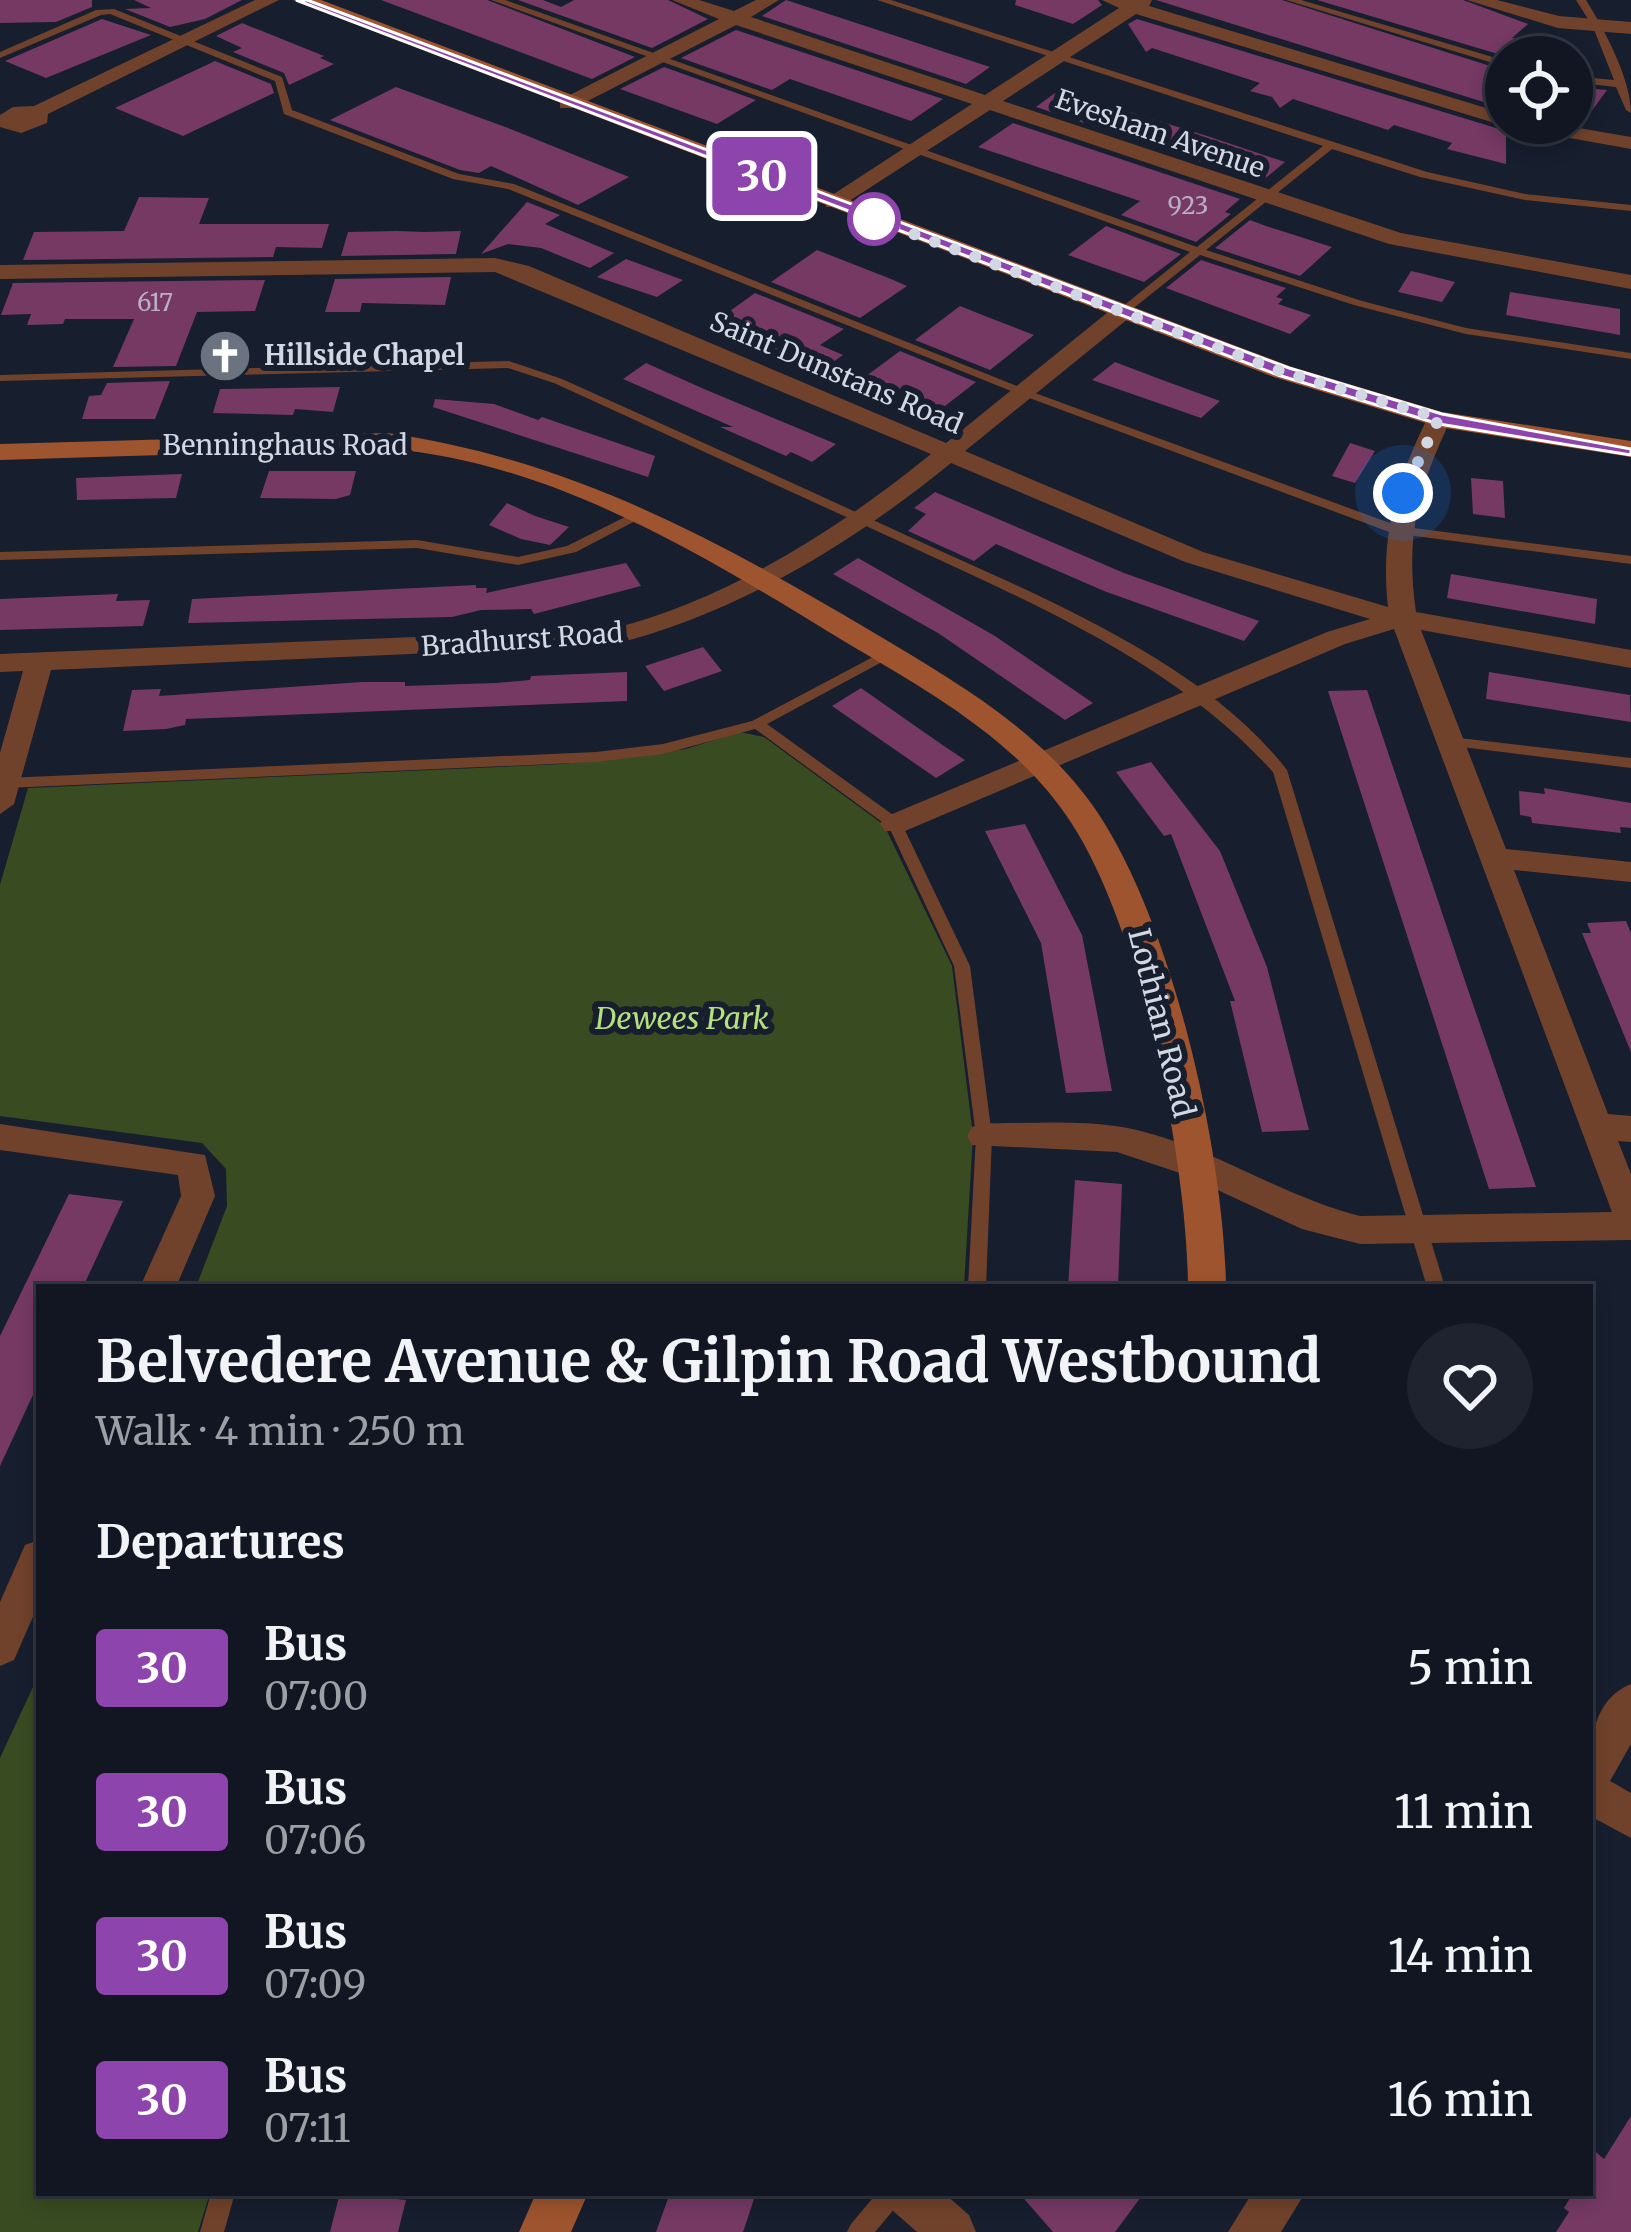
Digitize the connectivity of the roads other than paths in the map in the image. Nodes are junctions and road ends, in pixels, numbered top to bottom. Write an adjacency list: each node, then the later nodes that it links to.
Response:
1 (270, 0): 15 (street)
2 (302, 0): 22 (main road)
3 (496, 0): 17 (lane)
4 (681, 0): 12 (street, Evesham Avenue)
5 (770, 0): 12 (street)
6 (882, 0): 18 (lane)
7 (1111, 0): 11 (street)
8 (1291, 0): 19 (lane)
9 (1476, 0): 13 (street)
10 (1581, 0): 13 (lane)
11 (1140, 3): 18 (street); 26 (street)
12 (732, 17): 17 (street); 23 (street, Evesham Avenue)
13 (1598, 27): 14 (street); 21 (lane)
14 (1631, 28)
15 (183, 42): 16 (lane); 25 (street); 40 (lane)
16 (0, 55)
17 (656, 57): 22 (street); 30 (lane)
18 (1057, 57): 23 (street); 29 (lane)
19 (1485, 58)
20 (1593, 81): 21 (lane)
21 (1620, 84): 24 (lane)
22 (568, 104): 32 (main road)
23 (986, 104): 30 (street); 31 (street, Evesham Avenue)
24 (1631, 110)
25 (37, 112)
26 (1485, 113)
27 (1593, 136): 28 (street)
28 (1631, 143)
29 (1328, 146): 31 (lane); 33 (lane)
30 (914, 151): 32 (street); 34 (lane)
31 (1268, 198): 34 (lane); 36 (street, Evesham Avenue)
32 (833, 203): 37 (main road)
33 (1631, 208)
34 (1195, 250): 37 (lane); 38 (lane)
35 (0, 272): 44 (street, Saint Dunstans Road)
36 (1631, 282)
37 (1121, 313): 40 (street, Bradhurst Road); 41 (main road)
38 (1631, 356)
39 (0, 378): 46 (lane)
40 (1020, 391): 44 (street, Bradhurst Road); 47 (lane)
41 (1439, 418): 42 (main road); 47 (street)
42 (1631, 449)
43 (0, 452): 45 (main road, Benninghaus Road)
44 (947, 454): 46 (street, Bradhurst Road); 51 (street, Saint Dunstans Road)
45 (635, 516): 48 (lane); 50 (main road, Benninghaus Road)
46 (861, 519): 50 (street, Bradhurst Road); 56 (lane)
47 (1396, 530): 49 (lane); 51 (street)
48 (0, 556)
49 (1631, 560)
50 (760, 576): 52 (main road, Lothian Road); 55 (street, Bradhurst Road)
51 (1402, 617): 53 (street, Saint Dunstans Road); 56 (street); 58 (street)
52 (888, 653): 57 (lane); 60 (main road, Lothian Road)
53 (1631, 659)
54 (0, 663): 55 (street, Bradhurst Road)
55 (39, 663): 61 (street)
56 (1196, 696): 60 (street); 71 (lane)
57 (757, 724): 61 (lane); 62 (lane)
58 (1451, 742): 59 (lane); 63 (street)
59 (1631, 763)
60 (1043, 766): 62 (street); 69 (main road, Lothian Road)
61 (5, 778)
62 (896, 824): 67 (lane)
63 (1495, 858): 64 (street); 65 (street)
64 (1631, 872)
65 (1594, 1125): 66 (street); 70 (street)
66 (1631, 1129)
67 (984, 1136): 69 (street); 73 (lane)
68 (0, 1137): 72 (street)
69 (1195, 1165): 71 (street); 74 (main road, Lothian Road)
70 (1631, 1222): 71 (street)
71 (1420, 1232): 75 (lane)
72 (159, 1284)
73 (977, 1284)
74 (1207, 1284)
75 (1435, 1284)
76 (36, 1565): 77 (street)
77 (0, 1647)
78 (1631, 1704): 79 (street)
79 (1593, 1771)
80 (1593, 1794): 81 (street)
81 (1631, 1817)
82 (222, 2196): 87 (lane)
83 (561, 2196): 88 (main road)
84 (890, 2196): 89 (lane)
85 (912, 2196): 90 (street)
86 (1279, 2196): 91 (street)
87 (212, 2232)
88 (545, 2232)
89 (859, 2232)
90 (952, 2232)
91 (1252, 2232)

